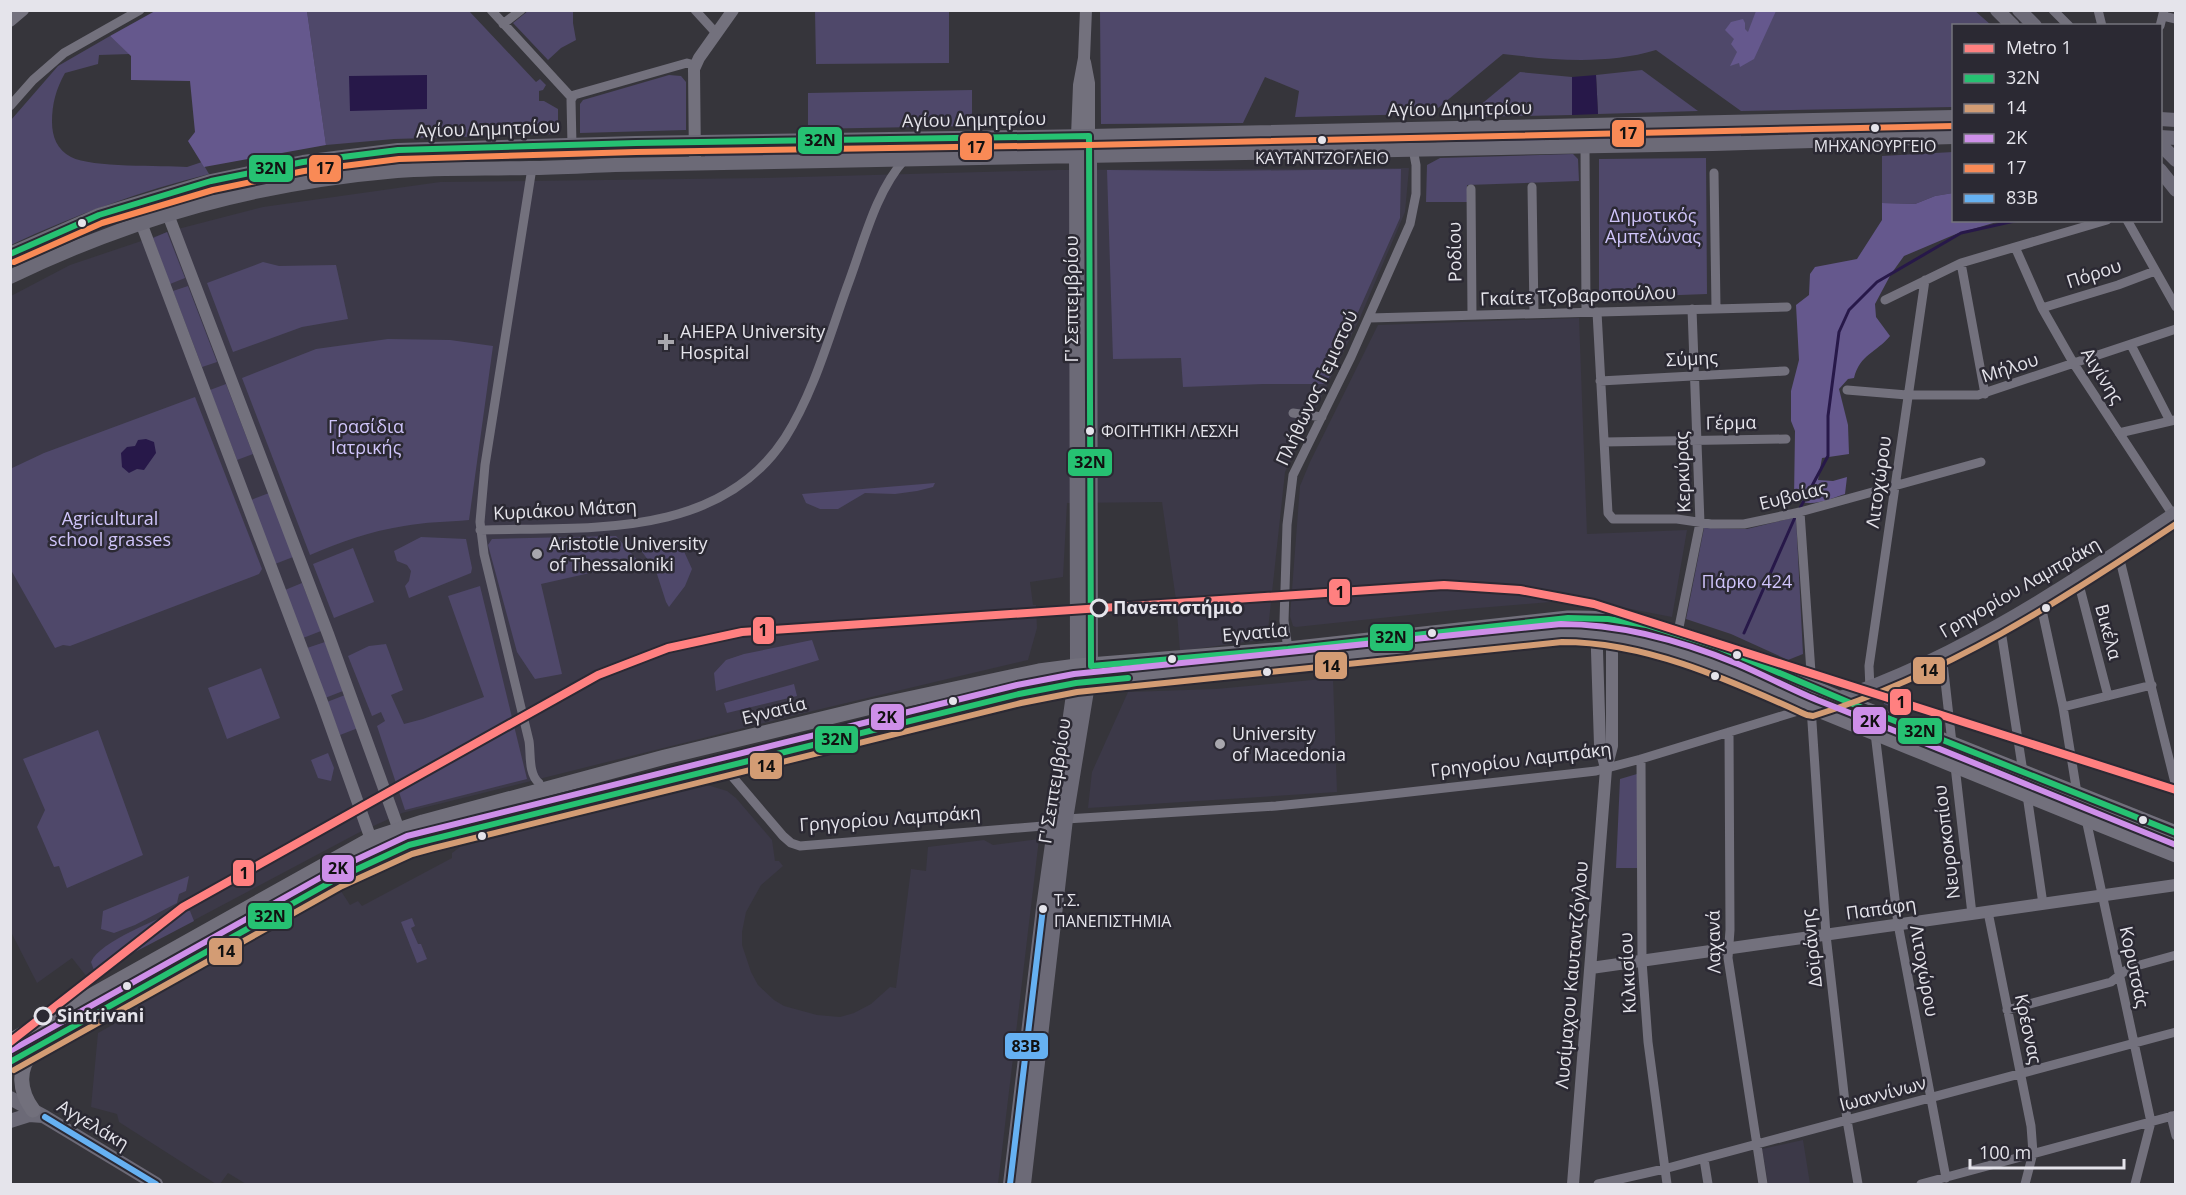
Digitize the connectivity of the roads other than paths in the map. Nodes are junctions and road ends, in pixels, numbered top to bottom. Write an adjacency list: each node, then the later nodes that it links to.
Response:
1 (23, 10): 13 (street)
2 (140, 10): 21 (street)
3 (491, 10): 14 (street)
4 (521, 10): 14 (street)
5 (695, 10): 18 (street)
6 (733, 10): 18 (street)
7 (1086, 10): 26 (street, Γ' Σεπτεμβρίου)
8 (1996, 10): 15 (main road)
9 (2019, 10): 16 (main road)
10 (2053, 10): 17 (street)
11 (2162, 17): 12 (street)
12 (2175, 19)
13 (10, 21)
14 (504, 24): 20 (street)
15 (2011, 24)
16 (2033, 24)
17 (2067, 24)
18 (716, 33): 19 (street)
19 (695, 65): 20 (street); 28 (street)
20 (572, 98): 29 (street)
21 (10, 106)
22 (1952, 117): 23 (main road, Αγίου Δημητρίου)
23 (1617, 125): 24 (main road, Αγίου Δημητρίου); 31 (main road)
24 (1553, 126): 25 (main road, Αγίου Δημητρίου); 33 (main road)
25 (1393, 128): 26 (main road, Αγίου Δημητρίου); 34 (main road)
26 (1083, 136): 28 (main road, Αγίου Δημητρίου); 35 (main road, Γ' Σεπτεμβρίου)
27 (1952, 138): 31 (main road, Αγίου Δημητρίου)
28 (694, 142): 29 (main road, Αγίου Δημητρίου); 38 (street)
29 (572, 145): 43 (main road, Αγίου Δημητρίου)
30 (1585, 146): 31 (main road, Αγίου Δημητρίου); 33 (main road, Αγίου Δημητρίου); 61 (street)
31 (1617, 146)
32 (2162, 146): 37 (main road)
33 (1553, 147): 34 (main road, Αγίου Δημητρίου)
34 (1413, 149): 35 (main road, Αγίου Δημητρίου); 65 (street, Πλήθωνος Γεμιστού)
35 (1083, 156): 36 (main road, Αγίου Δημητρίου); 97 (main road, Γ' Σεπτεμβρίου)
36 (905, 159): 38 (main road, Αγίου Δημητρίου); 87 (street, Κυριάκου Μάτση)
37 (2175, 160)
38 (695, 163): 39 (main road, Αγίου Δημητρίου)
39 (532, 168): 45 (main road, Αγίου Δημητρίου); 87 (street)
40 (1714, 173): 58 (street)
41 (1532, 187): 63 (street)
42 (1470, 189): 64 (street, Ροδίου)
43 (161, 196): 44 (main road, Αγίου Δημητρίου); 45 (street)
44 (134, 204): 46 (street); 50 (main road, Αγίου Δημητρίου)
45 (167, 214): 46 (main road, Αγίου Δημητρίου); 120 (street)
46 (141, 222): 53 (main road, Αγίου Δημητρίου); 122 (street)
47 (2100, 222): 49 (street)
48 (2128, 222): 52 (street)
49 (2015, 248): 51 (street); 59 (street, Αιγίνης)
50 (10, 254)
51 (1961, 263): 54 (street); 73 (street)
52 (2155, 271): 57 (street); 59 (street, Πόρου)
53 (10, 276)
54 (1925, 280): 55 (street); 74 (street, Λιτοχώρου)
55 (1885, 300)
56 (1787, 307): 58 (street, Γκαίτε Τζοβαροπούλου)
57 (2175, 307)
58 (1716, 308): 60 (street, Γκαίτε Τζοβαροπούλου)
59 (2042, 308): 68 (street, Αιγίνης)
60 (1692, 309): 62 (street, Γκαίτε Τζοβαροπούλου); 70 (street, Κερκύρας)
61 (1586, 312): 62 (street, Γκαίτε Τζοβαροπούλου); 63 (street, Γκαίτε Τζοβαροπούλου)
62 (1597, 312): 71 (street)
63 (1534, 313): 64 (street, Γκαίτε Τζοβαροπούλου)
64 (1472, 315): 65 (street, Γκαίτε Τζοβαροπούλου)
65 (1369, 318): 76 (street, Πλήθωνος Γεμιστού)
66 (2175, 329): 67 (street, Μήλου)
67 (2131, 345): 68 (street, Μήλου); 77 (street)
68 (2074, 364): 73 (street, Μήλου); 78 (street, Αιγίνης)
69 (1785, 371): 70 (street, Σύμης)
70 (1696, 375): 71 (street, Σύμης); 80 (street, Κερκύρας)
71 (1600, 381): 81 (street)
72 (1847, 390): 74 (street, Μήλου)
73 (1985, 394): 74 (street, Μήλου)
74 (1907, 395): 83 (street, Λιτοχώρου)
75 (1293, 413): 76 (street)
76 (1322, 417): 95 (street, Πλήθωνος Γεμιστού)
77 (2173, 421): 78 (street)
78 (2119, 433): 85 (street, Αιγίνης)
79 (1786, 439): 80 (street, Γέρμα)
80 (1698, 440): 81 (street, Γέρμα); 86 (street, Κερκύρας)
81 (1604, 442): 86 (street, Ευβοίας)
82 (1980, 462): 83 (street, Ευβοίας)
83 (1895, 486): 84 (street, Ευβοίας); 101 (street, Λιτοχώρου)
84 (1795, 513): 86 (street, Ευβοίας); 100 (street)
85 (2174, 514): 88 (main road, Γρηγορίου Λαμπράκη)
86 (1700, 523): 93 (street, Κερκύρας)
87 (480, 530): 114 (street)
88 (2118, 552): 89 (main road, Γρηγορίου Λαμπράκη); 99 (street)
89 (2077, 577): 90 (main road, Γρηγορίου Λαμπράκη); 102 (street, Βικέλα)
90 (2040, 601): 92 (main road, Γρηγορίου Λαμπράκη); 104 (street)
91 (1604, 618): 93 (main road, Εγνατία); 94 (street, Λυσίμαχου Καυταντζόγλου); 95 (main road, Εγνατία)
92 (2000, 624): 96 (main road, Γρηγορίου Λαμπράκη); 113 (street)
93 (1678, 632): 100 (main road, Εγνατία)
94 (1605, 636): 98 (main road, Εγνατία); 105 (main road, Εγνατία); 112 (street, Λυσίμαχου Καυταντζόγλου)
95 (1288, 649): 97 (main road, Εγνατία)
96 (1942, 654): 101 (main road, Γρηγορίου Λαμπράκη); 108 (street)
97 (1084, 666): 98 (main road, Γ' Σεπτεμβρίου); 114 (main road, Εγνατία)
98 (1082, 683): 111 (main road, Εγνατία); 119 (main road, Γ' Σεπτεμβρίου)
99 (2152, 685): 102 (street); 115 (street)
100 (1812, 687): 103 (main road, Εγνατία)
101 (1870, 689): 103 (main road, Γρηγορίου Λαμπράκη)
102 (2108, 696): 104 (street)
103 (1841, 699): 105 (main road, Γρηγορίου Λαμπράκη); 108 (main road, Εγνατία)
104 (2063, 706): 116 (street)
105 (1811, 708): 106 (street, Γρηγορίου Λαμπράκη); 107 (main road, Εγνατία); 132 (street, Δοϊράνης)
106 (1729, 732): 109 (street, Γρηγορίου Λαμπράκη); 133 (street, Λαχανά)
107 (1875, 733): 110 (main road, Εγνατία); 131 (street, Λιτοχώρου)
108 (1952, 743): 113 (main road, Εγνατία)
109 (1641, 759): 112 (street, Γρηγορίου Λαμπράκη); 135 (street, Κιλκισίου)
110 (1955, 766): 117 (main road, Εγνατία); 130 (street, Νευροκοπίου)
111 (725, 768): 119 (street, Γρηγορίου Λαμπράκη); 123 (main road, Εγνατία)
112 (1606, 769): 119 (street, Γρηγορίου Λαμπράκη); 136 (street, Λυσίμαχου Καυταντζόγλου)
113 (2023, 772): 116 (main road, Εγνατία)
114 (539, 787): 120 (main road, Εγνατία)
115 (2175, 787)
116 (2077, 793): 121 (main road, Εγνατία)
117 (2027, 795): 118 (main road, Εγνατία); 128 (street)
118 (2086, 819): 124 (main road, Εγνατία); 127 (street, Κορυτσάς)
119 (1061, 822): 138 (main road, Γ' Σεπτεμβρίου)
120 (399, 830): 122 (main road, Εγνατία); 123 (street)
121 (2175, 833)
122 (371, 839): 125 (street); 141 (main road, Εγνατία)
123 (409, 845): 125 (main road, Εγνατία)
124 (2175, 855)
125 (378, 859): 143 (main road, Εγνατία)
126 (2175, 885): 127 (street, Παπάφη)
127 (2102, 895): 128 (street, Παπάφη); 137 (street, Κορυτσάς)
128 (2043, 904): 129 (street, Παπάφη)
129 (1988, 912): 130 (street, Παπάφη); 139 (street, Κρέσνας)
130 (1972, 914): 131 (street, Παπάφη)
131 (1898, 924): 132 (street, Παπάφη); 147 (street, Λιτοχώρου)
132 (1826, 934): 133 (street, Παπάφη); 151 (street, Δοϊράνης)
133 (1729, 948): 135 (street, Παπάφη); 154 (street, Λαχανά)
134 (2175, 955): 137 (street)
135 (1642, 961): 136 (street, Παπάφη); 157 (street, Κιλκισίου)
136 (1591, 968): 162 (street, Λυσίμαχου Καυταντζόγλου)
137 (2119, 975): 139 (street); 142 (street, Κορυτσάς)
138 (1038, 1007): 160 (main road, Γ' Σεπτεμβρίου); 161 (main road, Γ' Σεπτεμβρίου)
139 (2007, 1010): 145 (street, Κρέσνας)
140 (2175, 1032): 142 (street, Ιωαννίνων)
141 (10, 1041)
142 (2134, 1043): 145 (street, Ιωαννίνων); 152 (street, Κορυτσάς)
143 (33, 1051): 144 (main road, Εγνατία); 148 (main road)
144 (10, 1062)
145 (2020, 1074): 147 (street, Ιωαννίνων); 155 (street, Κρέσνας)
146 (10, 1098): 148 (main road, Αγγελάκη)
147 (1930, 1098): 151 (street, Ιωαννίνων); 158 (street, Λιτοχώρου)
148 (39, 1113): 150 (main road); 159 (main road, Αγγελάκη)
149 (2173, 1116): 152 (street); 153 (street)
150 (10, 1120)
151 (1848, 1120): 154 (street, Ιωαννίνων); 167 (street, Δοϊράνης)
152 (2151, 1122): 155 (street); 170 (street)
153 (2175, 1136)
154 (1757, 1145): 156 (street, Ιωαννίνων); 166 (street, Λαχανά)
155 (2033, 1154): 158 (street); 169 (street, Κρέσνας)
156 (1704, 1159): 157 (street, Ιωαννίνων); 165 (street)
157 (1664, 1169): 163 (street, Ιωαννίνων); 164 (street, Κιλκισίου)
158 (1946, 1178): 168 (street)
159 (156, 1185)
160 (1010, 1185)
161 (1024, 1185)
162 (1573, 1185)
163 (1598, 1185)
164 (1667, 1185)
165 (1708, 1185)
166 (1763, 1185)
167 (1858, 1185)
168 (1921, 1185)
169 (2025, 1185)
170 (2134, 1185)

